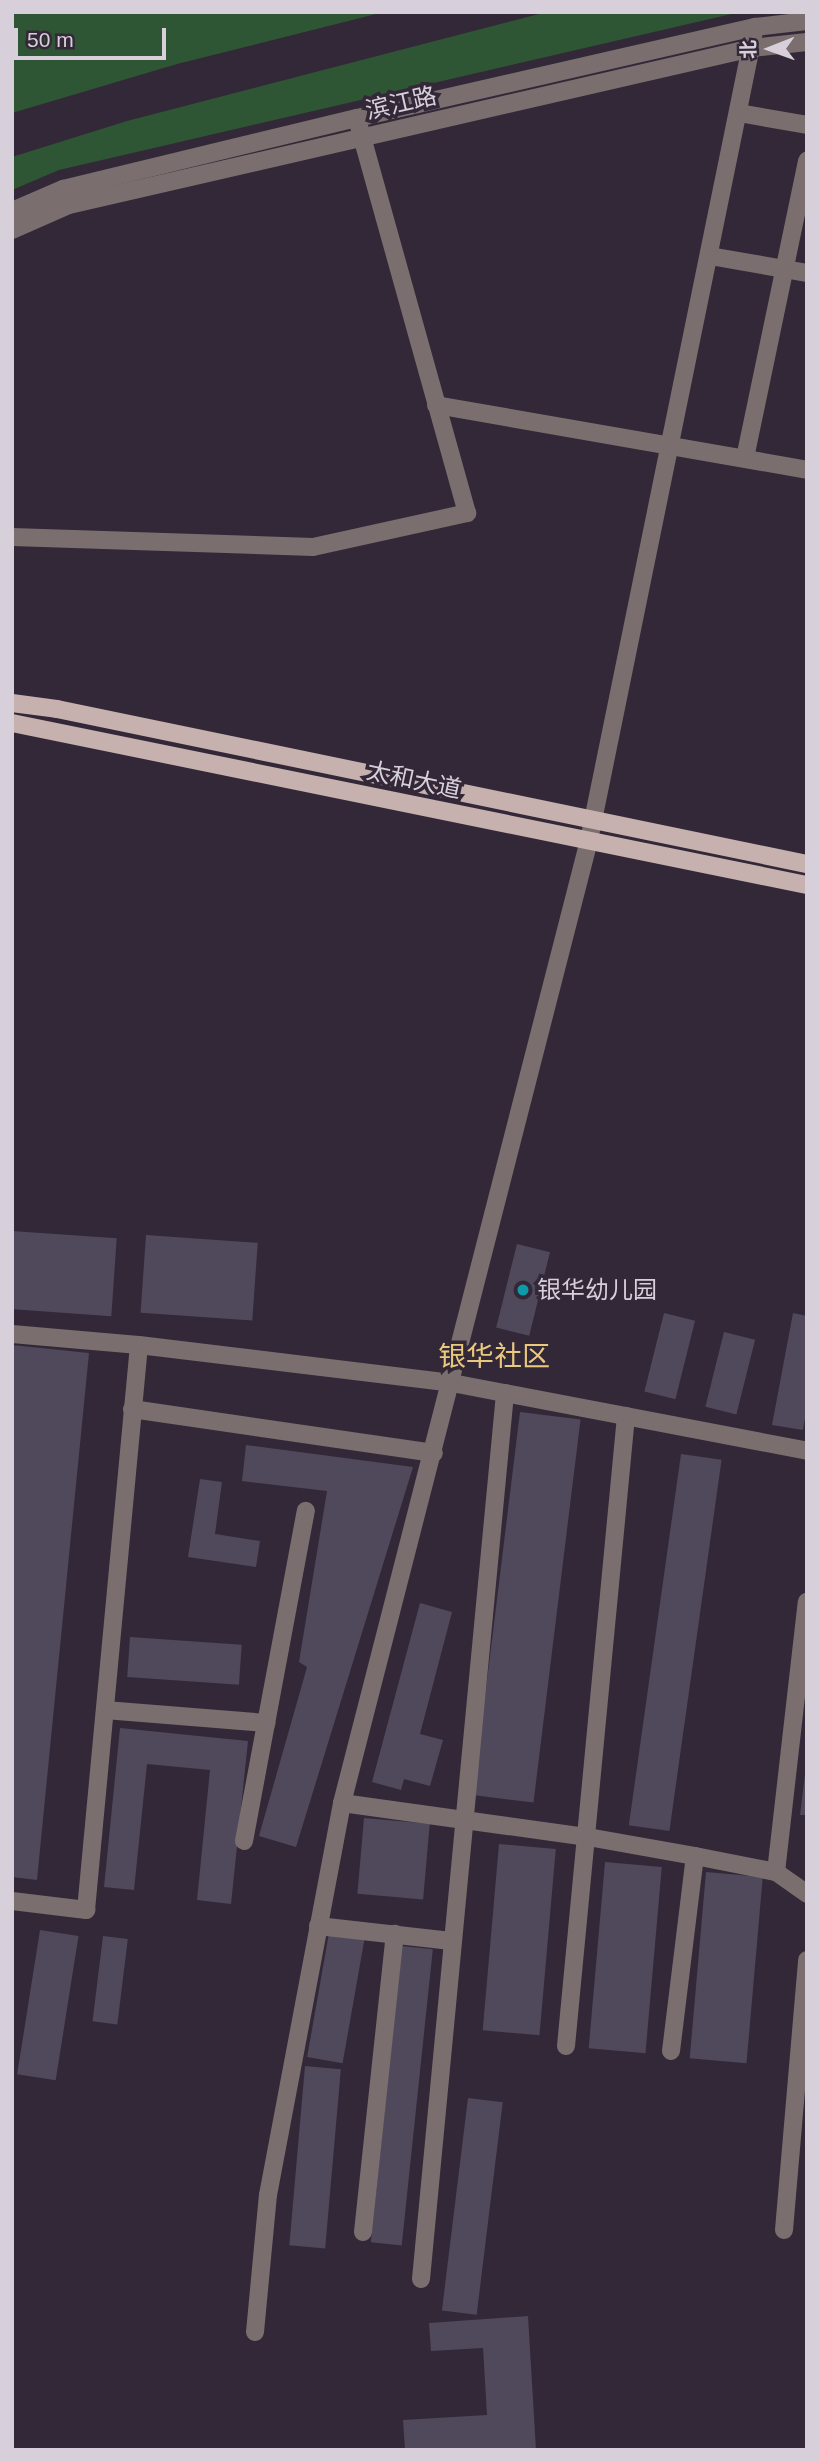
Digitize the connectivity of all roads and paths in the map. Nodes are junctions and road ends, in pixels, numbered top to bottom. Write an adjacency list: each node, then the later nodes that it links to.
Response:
1 (807, 21): 2 (street)
2 (755, 27): 4 (street); 6 (street)
3 (807, 42): 4 (street, 滨江路)
4 (752, 48): 5 (street); 8 (street, 滨江路)
5 (739, 114): 7 (street); 12 (street)
6 (357, 118): 8 (street); 10 (street)
7 (807, 125)
8 (362, 137): 11 (street, 滨江路); 15 (street)
9 (807, 160): 13 (street)
10 (12, 211)
11 (12, 230)
12 (710, 256): 13 (street); 16 (street)
13 (785, 269): 14 (street); 17 (street)
14 (807, 273)
15 (436, 405): 16 (street); 19 (street)
16 (671, 445): 17 (street); 22 (street)
17 (746, 458): 18 (street)
18 (807, 470)
19 (12, 537)
20 (12, 703): 22 (main road, 太和大道)
21 (12, 723): 23 (main road, 太和大道)
22 (593, 820): 23 (street); 24 (main road, 太和大道)
23 (589, 840): 25 (main road, 太和大道); 28 (street)
24 (807, 864)
25 (807, 885)
26 (12, 1334): 27 (street)
27 (139, 1345): 28 (street); 30 (street)
28 (452, 1383): 29 (street); 33 (street)
29 (505, 1393): 31 (street); 39 (street)
30 (132, 1409): 33 (street); 36 (street)
31 (626, 1416): 32 (street); 40 (street)
32 (807, 1451)
33 (434, 1453): 38 (street)
34 (306, 1511): 37 (street)
35 (807, 1602): 43 (street)
36 (105, 1710): 37 (street); 45 (street)
37 (265, 1723): 41 (street)
38 (342, 1803): 39 (street); 46 (street)
39 (462, 1820): 40 (street); 48 (street)
40 (588, 1837): 42 (street); 50 (street)
41 (244, 1840)
42 (695, 1856): 43 (street); 51 (street)
43 (776, 1872): 44 (street)
44 (807, 1894)
45 (12, 1901)
46 (318, 1926): 47 (street); 55 (street)
47 (395, 1934): 48 (street); 53 (street)
48 (451, 1941): 54 (street)
49 (807, 1960): 52 (street)
50 (566, 2046)
51 (671, 2051)
52 (784, 2230)
53 (363, 2232)
54 (421, 2279)
55 (255, 2332)

